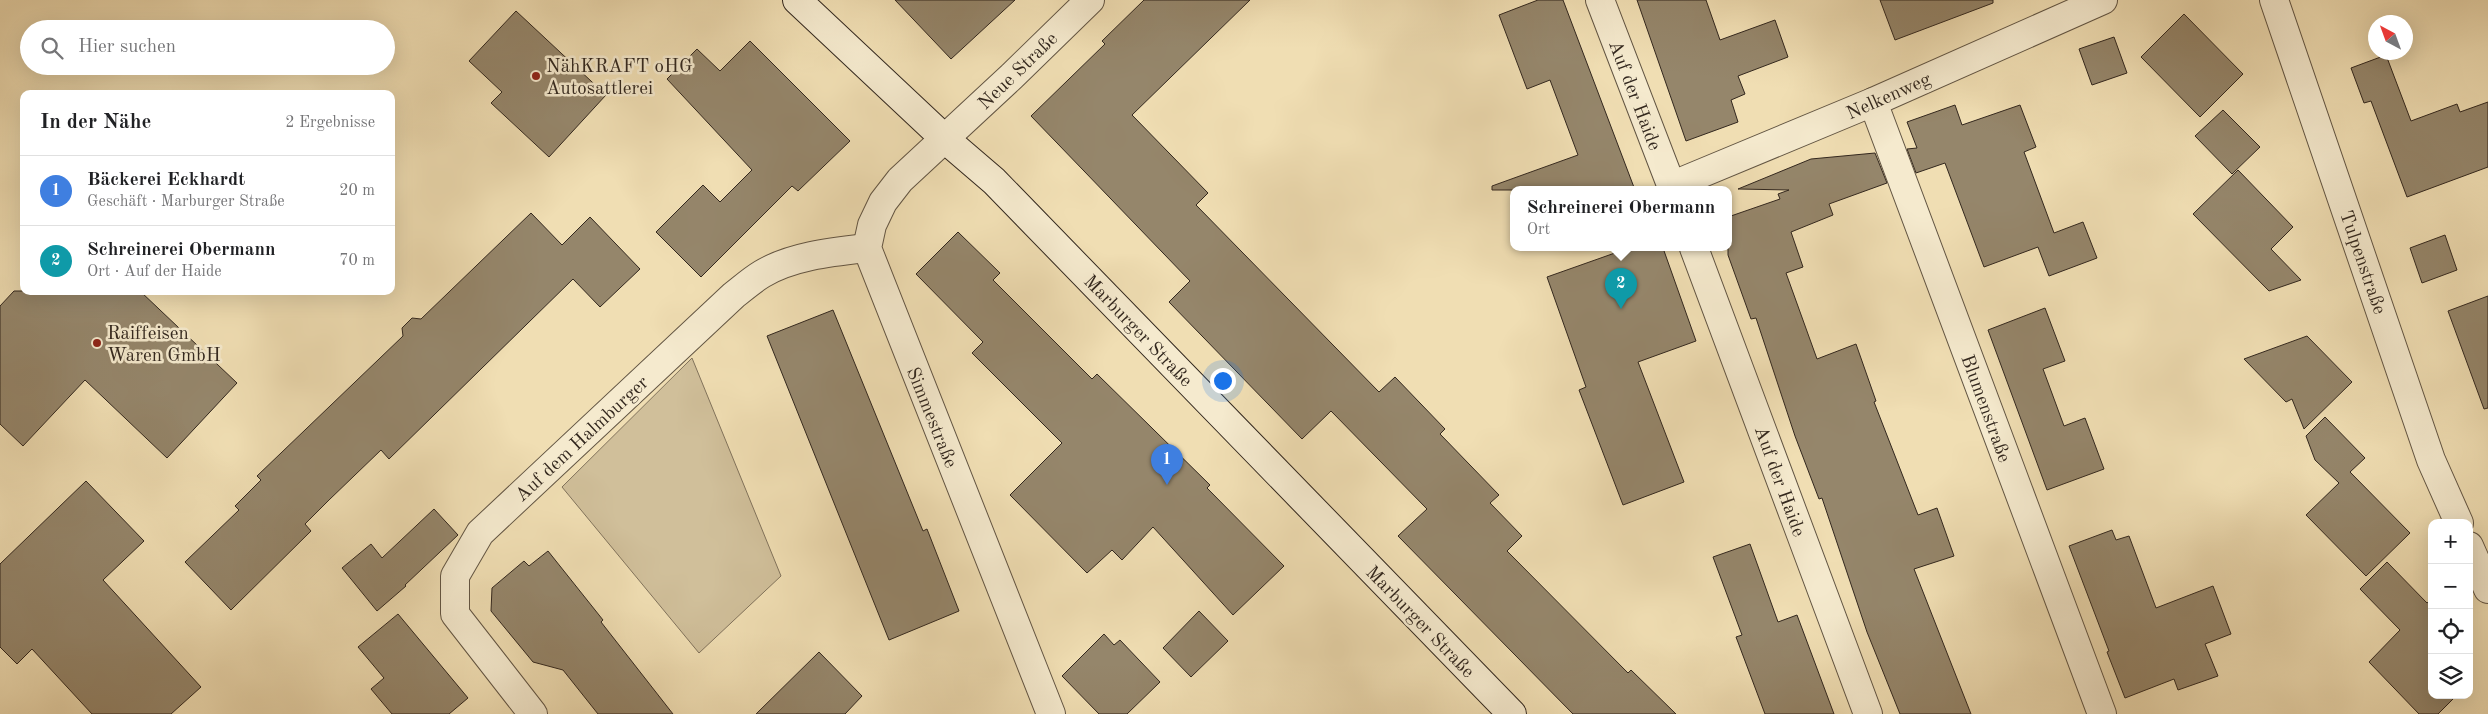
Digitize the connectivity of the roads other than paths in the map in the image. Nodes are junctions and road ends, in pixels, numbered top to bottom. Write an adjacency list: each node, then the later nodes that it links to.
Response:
1 (797, 0): 7 (street, Marburger Straße)
2 (1090, 0): 7 (street, Neue Straße)
3 (1600, 0): 8 (street, Auf der Haide)
4 (2103, 0): 6 (street, Nelkenweg)
5 (2274, 0): 12 (street, Tulpenstraße)
6 (1873, 102): 9 (street, Nelkenweg); 19 (street, Blumenstraße)
7 (945, 139): 10 (street); 17 (street, Marburger Straße)
8 (1671, 186)
9 (1677, 186)
10 (867, 248): 15 (street, Auf dem Halmburger); 16 (street, Simmestraße)
11 (1695, 251): 18 (street, Auf der Haide)
12 (2457, 519)
13 (2473, 555): 14 (street)
14 (2488, 588)
15 (533, 714)
16 (1050, 714)
17 (1512, 714)
18 (1868, 714)
19 (2102, 714)

